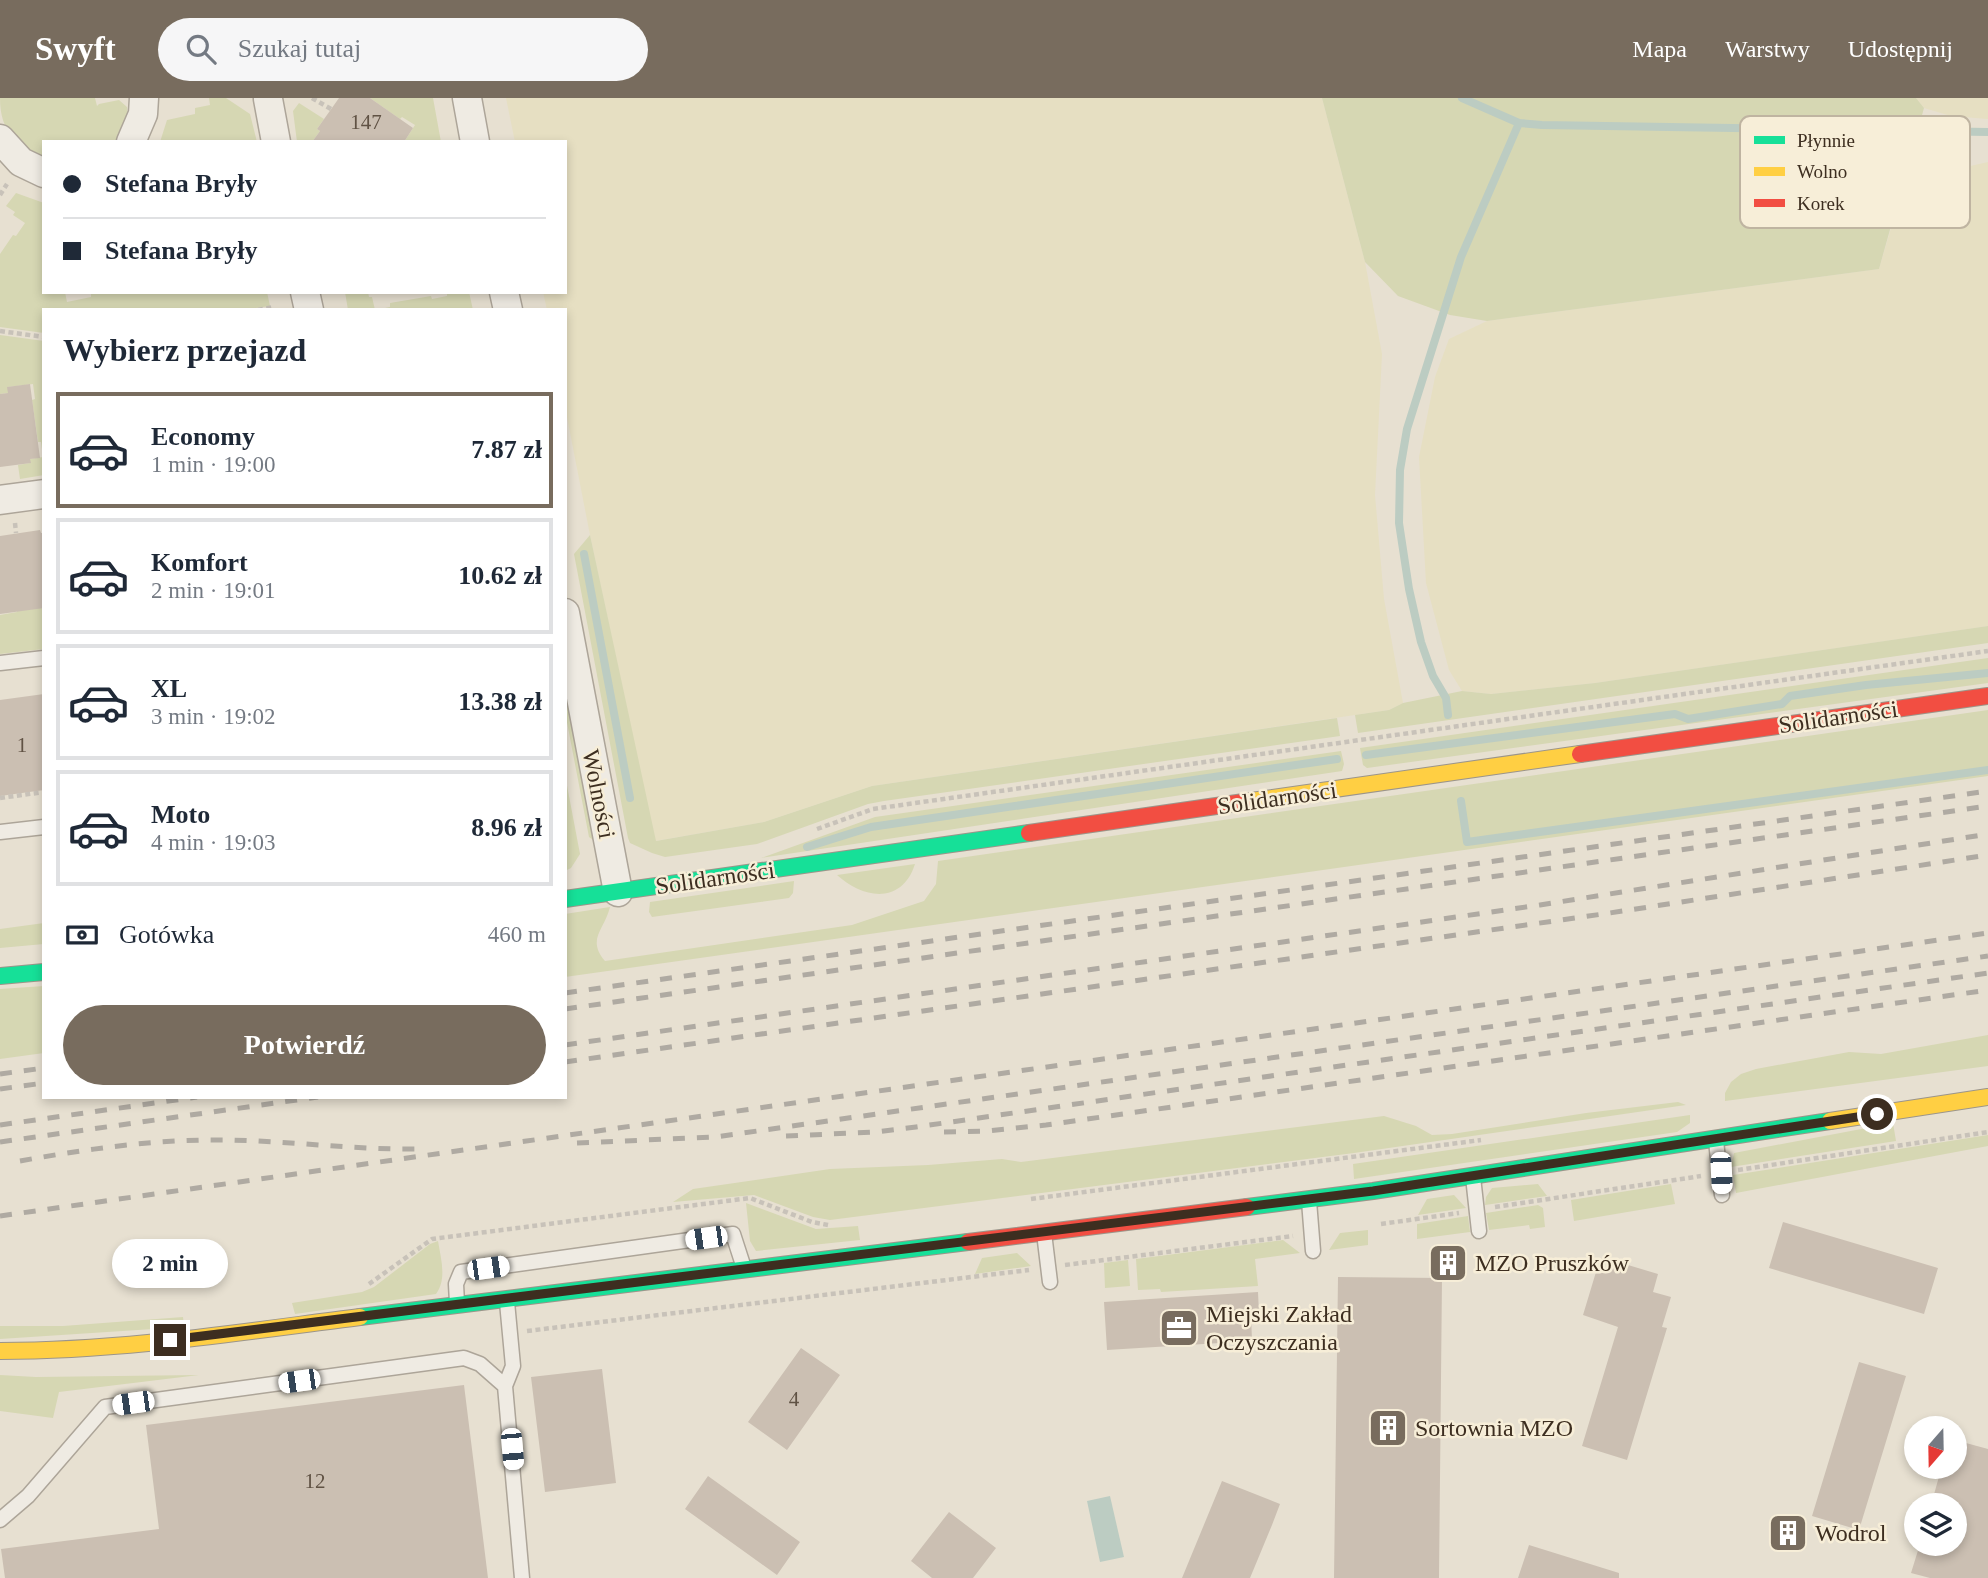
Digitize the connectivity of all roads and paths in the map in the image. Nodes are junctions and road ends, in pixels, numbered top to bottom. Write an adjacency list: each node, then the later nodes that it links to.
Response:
1 (144, 98): 8 (street)
2 (254, 98): 3 (street)
3 (269, 98): 9 (street)
4 (312, 98): 6 (path)
5 (467, 98): 10 (street)
6 (331, 109)
7 (0, 139): 11 (street)
8 (132, 140)
9 (276, 140)
10 (475, 140)
11 (42, 172)
12 (8, 183): 13 (path)
13 (0, 195)
14 (273, 307): 15 (path)
15 (268, 308)
16 (0, 331): 17 (path)
17 (42, 337)
18 (42, 494): 19 (street)
19 (0, 500)
20 (567, 624): 30 (street, Wolności)
21 (1988, 651): 28 (path)
22 (42, 658): 23 (lane)
23 (0, 663)
24 (1988, 696): 30 (street, Solidarności)
25 (42, 792): 26 (path)
26 (0, 798)
27 (42, 827): 29 (lane)
28 (812, 831)
29 (0, 832)
30 (618, 892): 31 (street, Solidarności)
31 (567, 900)
32 (42, 972): 33 (street)
33 (0, 976)
34 (1988, 1097): 36 (street)
35 (1486, 1139): 39 (path)
36 (1716, 1139): 37 (street); 38 (lane)
37 (1473, 1176): 40 (street); 42 (lane)
38 (1722, 1195)
39 (1030, 1199)
40 (1309, 1199): 43 (street); 44 (lane)
41 (841, 1223): 47 (path)
42 (1479, 1231)
43 (1044, 1233): 45 (street); 46 (lane)
44 (1313, 1251)
45 (745, 1270): 48 (street); 49 (lane)
46 (1051, 1282)
47 (360, 1288)
48 (506, 1299): 49 (street); 51 (lane)
49 (457, 1305): 50 (street)
50 (0, 1351)
51 (505, 1386): 52 (lane); 53 (lane)
52 (0, 1520)
53 (522, 1578)

